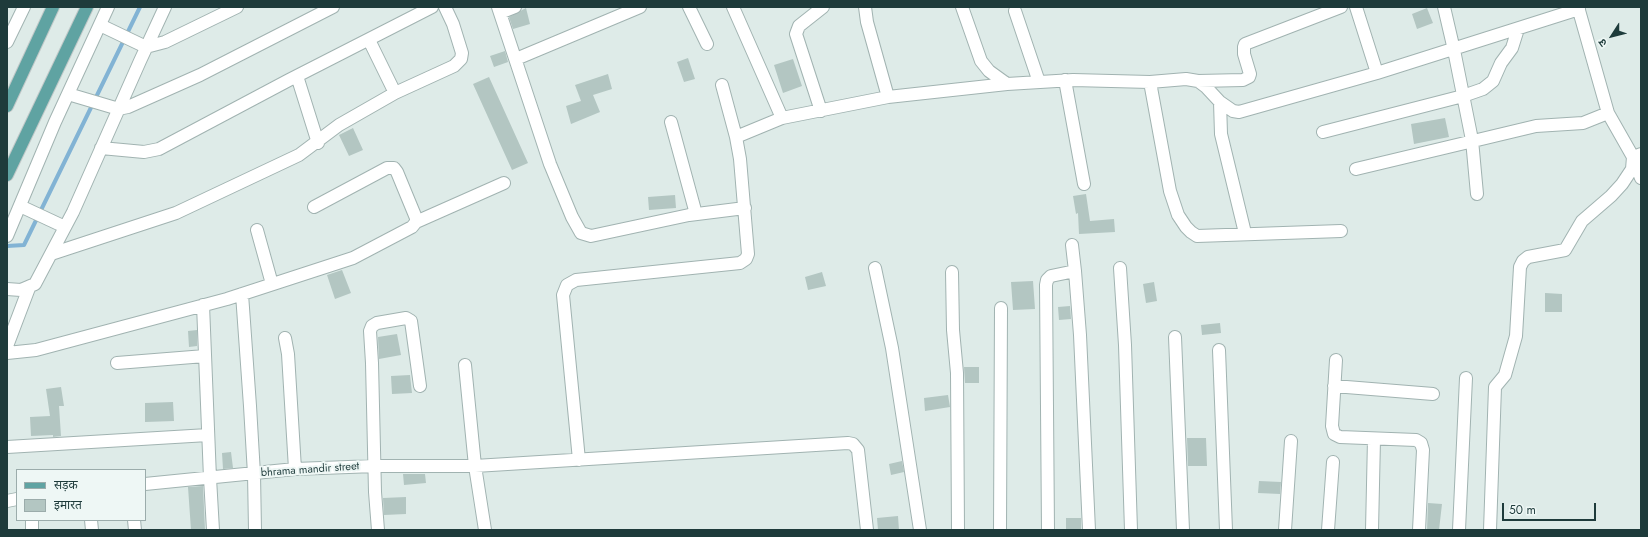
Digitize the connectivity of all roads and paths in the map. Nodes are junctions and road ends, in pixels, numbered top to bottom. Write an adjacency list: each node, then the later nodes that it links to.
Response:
1 (24, 7): 26 (street)
2 (53, 7): 44 (main road)
3 (87, 7): 57 (main road)
4 (108, 7): 23 (street)
5 (165, 7): 28 (street)
6 (237, 7): 28 (street)
7 (333, 7): 45 (street)
8 (432, 7): 25 (street)
9 (445, 7): 39 (street)
10 (515, 7): 21 (street)
11 (640, 7): 30 (street)
12 (688, 7): 27 (street)
13 (733, 7): 48 (street)
14 (823, 7): 46 (street)
15 (865, 7): 42 (street)
16 (962, 7): 37 (street)
17 (1341, 7): 34 (street)
18 (1356, 7): 31 (street)
19 (1444, 7): 29 (street)
20 (1578, 8): 24 (street); 47 (street)
21 (499, 10): 30 (street)
22 (1015, 11): 35 (street)
23 (100, 25): 28 (street); 40 (street)
24 (1518, 29): 29 (street); 41 (street)
25 (369, 40): 32 (street); 39 (street)
26 (7, 42)
27 (707, 44)
28 (143, 45): 45 (street)
29 (1454, 50): 31 (street); 41 (street)
30 (516, 59): 65 (street)
31 (1378, 74): 43 (street)
32 (297, 76): 53 (street); 54 (street)
33 (1065, 80): 35 (street); 36 (street); 60 (street)
34 (1198, 81): 36 (street); 43 (street)
35 (1039, 82): 37 (street)
36 (1150, 82): 70 (street)
37 (1007, 84): 42 (street)
38 (722, 85): 51 (street)
39 (395, 93): 53 (street)
40 (68, 94): 45 (street); 62 (street)
41 (1463, 96): 50 (street); 52 (street)
42 (888, 97): 46 (street)
43 (1220, 102): 70 (street)
44 (7, 106)
45 (115, 108): 54 (street)
46 (821, 110): 48 (street)
47 (1608, 113): 52 (street); 55 (street)
48 (782, 118): 51 (street)
49 (671, 122): 65 (street)
50 (1323, 132)
51 (736, 137): 64 (street)
52 (1472, 140): 56 (street); 61 (street)
53 (318, 143): 73 (street)
54 (101, 148): 67 (street)
55 (1637, 156): 58 (street); 127 (street)
56 (1356, 169)
57 (7, 174)
58 (1641, 178)
59 (504, 183): 66 (street)
60 (1084, 184)
61 (1477, 194)
62 (20, 206): 67 (street); 71 (street)
63 (314, 207): 66 (street)
64 (745, 208): 65 (street); 101 (street)
65 (696, 214)
66 (416, 222): 78 (street)
67 (62, 226): 73 (street)
68 (257, 230): 78 (street)
69 (1341, 231): 70 (street)
70 (1245, 233)
71 (8, 234)
72 (1072, 245): 76 (street)
73 (51, 254): 80 (street)
74 (875, 268): 114 (street)
75 (1120, 268): 119 (street)
76 (1075, 271): 117 (street); 118 (street)
77 (952, 272): 115 (street)
78 (272, 284): 81 (street)
79 (7, 289): 80 (street)
80 (25, 289): 86 (street)
81 (242, 294): 82 (street); 106 (street)
82 (203, 305): 88 (street); 89 (street)
83 (1001, 308): 116 (street)
84 (1175, 337): 120 (street)
85 (285, 338): 105 (street)
86 (7, 346)
87 (1219, 350): 121 (street)
88 (7, 353)
89 (205, 356): 91 (street); 97 (street)
90 (1336, 360): 95 (street)
91 (117, 363)
92 (465, 365): 104 (street)
93 (1466, 378): 126 (street)
94 (420, 386): 103 (street)
95 (1334, 386): 96 (street); 98 (street)
96 (1433, 394)
97 (208, 435): 100 (street); 107 (street)
98 (1374, 439): 124 (street); 125 (street)
99 (1291, 441): 122 (street)
100 (7, 447)
101 (579, 460): 104 (street, bhrama mandir street); 113 (street, bhrama mandir street)
102 (1333, 462): 123 (street)
103 (375, 466): 104 (street, bhrama mandir street); 105 (street, bhrama mandir street); 111 (street)
104 (476, 466): 112 (street)
105 (295, 469): 106 (street, bhrama mandir street)
106 (254, 474): 107 (street, bhrama mandir street); 110 (street)
107 (210, 478): 108 (street, bhrama mandir street); 109 (street)
108 (146, 484)
109 (214, 530)
110 (255, 530)
111 (378, 530)
112 (484, 530)
113 (866, 530)
114 (920, 530)
115 (958, 530)
116 (1000, 530)
117 (1048, 530)
118 (1089, 530)
119 (1131, 530)
120 (1183, 530)
121 (1226, 530)
122 (1285, 530)
123 (1328, 530)
124 (1372, 530)
125 (1419, 530)
126 (1459, 530)
127 (1490, 530)

